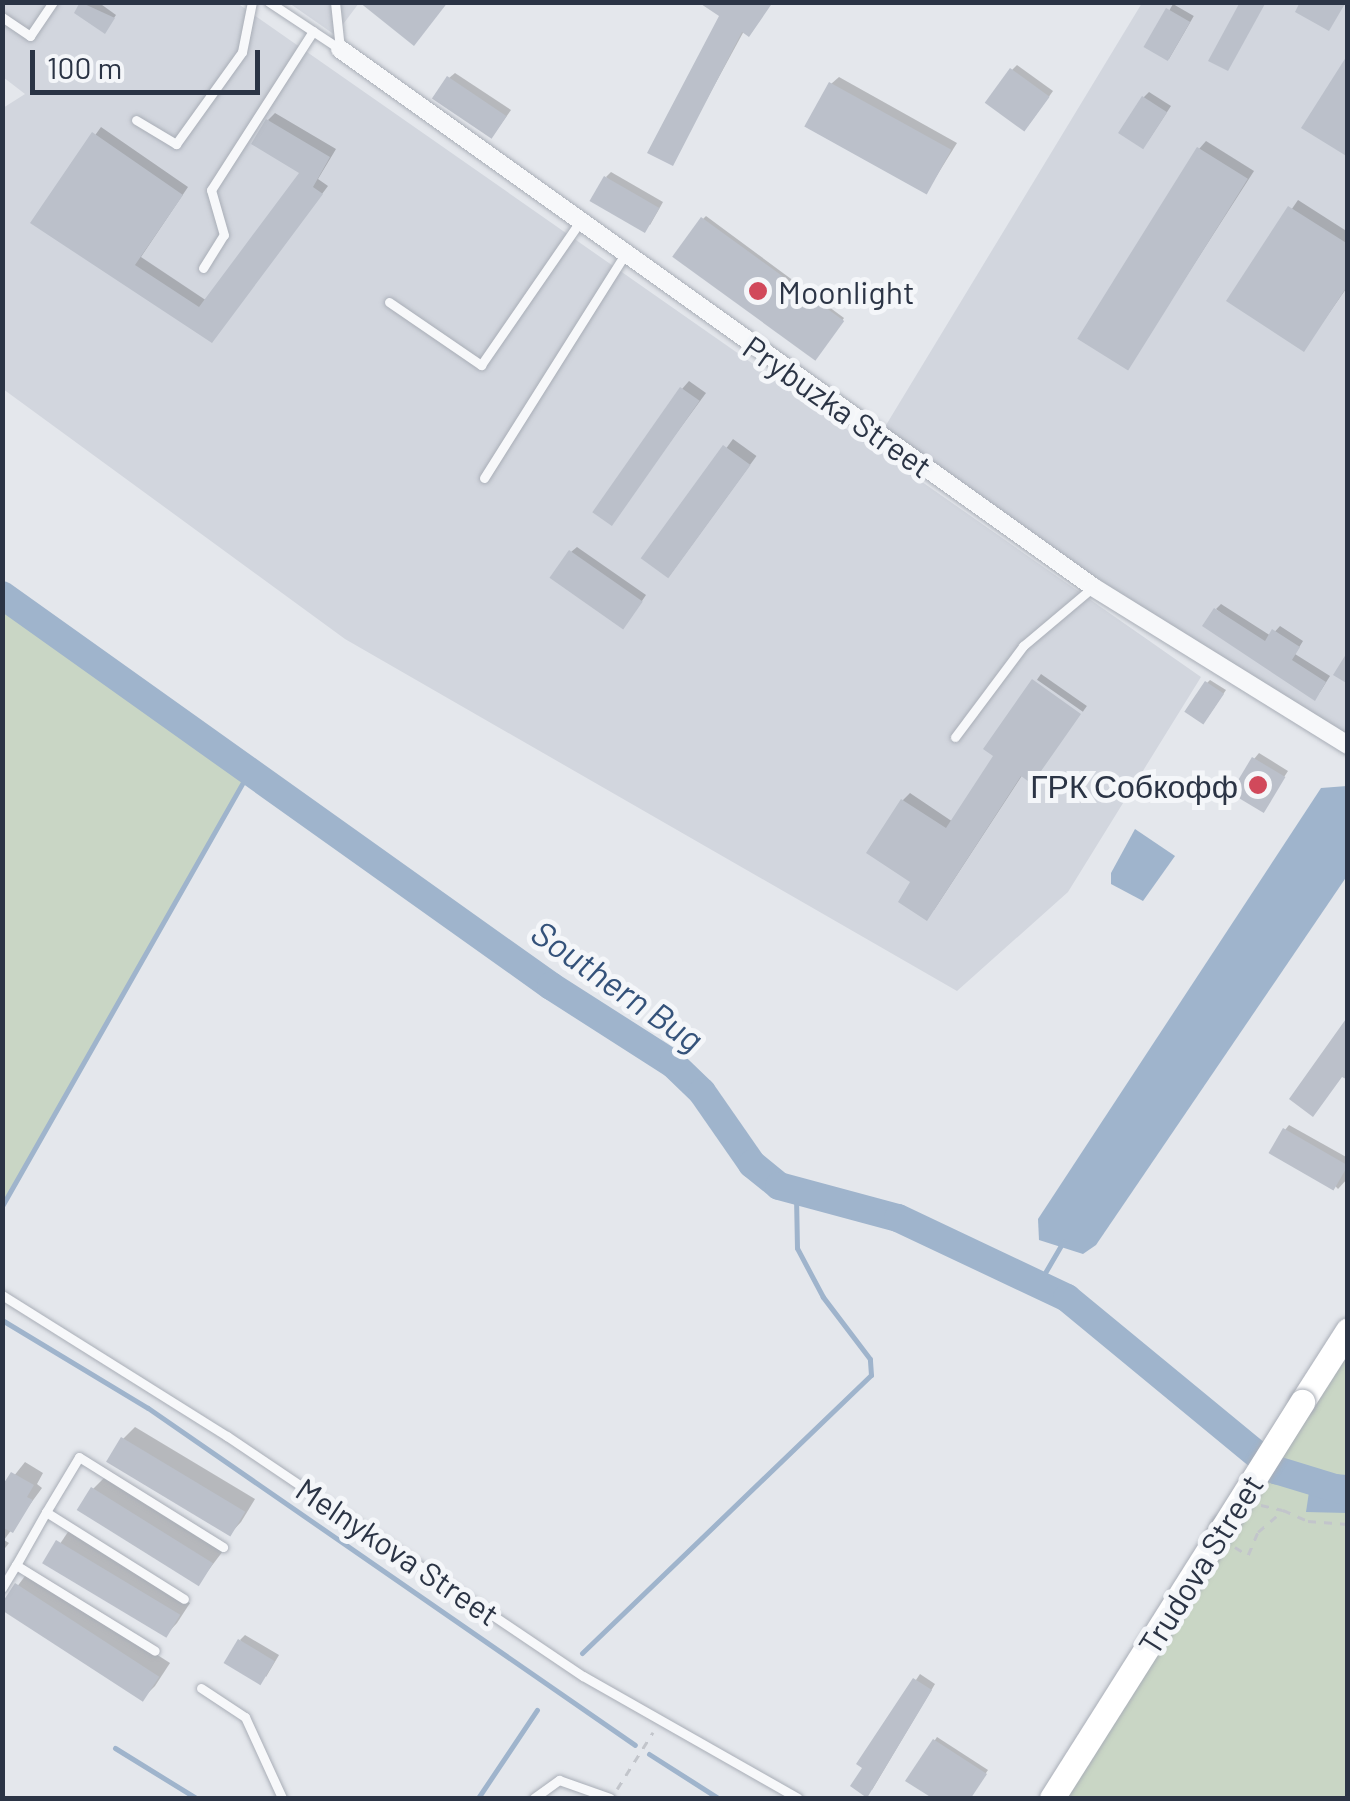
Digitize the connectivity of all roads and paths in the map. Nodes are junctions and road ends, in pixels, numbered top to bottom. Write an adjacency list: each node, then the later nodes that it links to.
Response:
1 (53, 2): 5 (lane)
2 (252, 2): 8 (lane)
3 (269, 2): 6 (lane)
4 (335, 2): 7 (lane)
5 (2, 17)
6 (313, 31): 7 (lane); 11 (lane)
7 (340, 48): 9 (street, Prybuzka Street)
8 (136, 120)
9 (581, 220): 10 (street, Prybuzka Street); 12 (lane)
10 (624, 256): 13 (lane); 14 (street, Prybuzka Street)
11 (203, 268)
12 (388, 302)
13 (484, 478)
14 (1093, 587): 15 (lane); 16 (street, Prybuzka Street)
15 (955, 737)
16 (1348, 745)
17 (2, 1296): 28 (lane, Melnykova Street)
18 (1348, 1330): 21 (main road, Trudova Street, bridge)
19 (46, 1512): 22 (lane); 23 (lane); 25 (lane)
20 (1348, 1524): 21 (path)
21 (1226, 1535): 33 (main road, Trudova Street)
22 (223, 1547)
23 (16, 1565): 24 (lane); 26 (lane)
24 (2, 1588)
25 (184, 1599)
26 (155, 1651)
27 (202, 1688): 29 (lane)
28 (660, 1720): 31 (path); 32 (lane, Melnykova Street)
29 (282, 1798)
30 (534, 1798): 31 (lane)
31 (610, 1798)
32 (798, 1798)
33 (1052, 1798)

